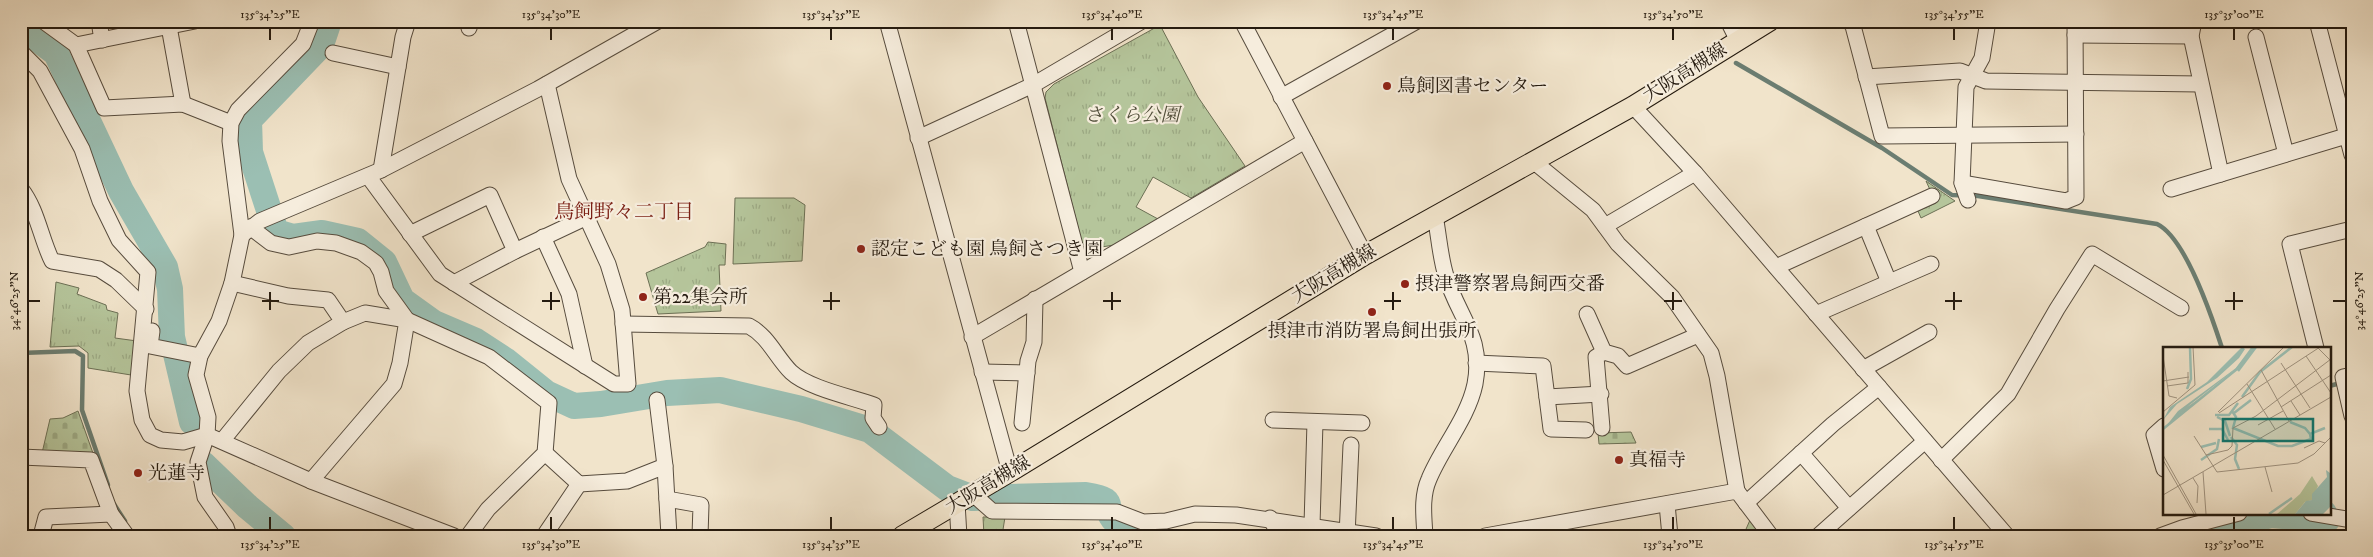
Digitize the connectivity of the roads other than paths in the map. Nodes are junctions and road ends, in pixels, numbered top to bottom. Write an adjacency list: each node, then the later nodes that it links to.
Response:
1 (44, 21): 23 (street)
2 (98, 21): 21 (street)
3 (195, 21): 17 (street)
4 (312, 21): 37 (street)
5 (408, 21): 26 (street)
6 (887, 21): 41 (street)
7 (1016, 21): 32 (street)
8 (1142, 21): 32 (street)
9 (1242, 21): 33 (street)
10 (1417, 21): 33 (street)
11 (1728, 21): 22 (street)
12 (1770, 21): 22 (main road, 大阪高槻線)
13 (1849, 21): 27 (street)
14 (1988, 21): 28 (street)
15 (2317, 21): 36 (street)
16 (656, 22): 30 (street)
17 (168, 24): 21 (street); 34 (street)
18 (2075, 28): 19 (street); 29 (street)
19 (2192, 28): 31 (street)
20 (2256, 37): 43 (street)
21 (102, 40): 23 (street)
22 (1738, 41): 35 (main road, 大阪高槻線)
23 (76, 45): 34 (street)
24 (21, 52): 69 (street)
25 (333, 53): 26 (street)
26 (398, 67): 46 (street)
27 (1866, 77): 28 (street); 38 (street)
28 (1972, 77): 29 (street); 38 (street)
29 (2075, 81): 31 (street); 39 (street)
30 (547, 84): 46 (street); 53 (street)
31 (2200, 84): 48 (street)
32 (1033, 85): 41 (street); 64 (street)
33 (1281, 97): 42 (street)
34 (183, 104): 37 (street)
35 (1633, 106): 45 (main road, 大阪高槻線); 47 (street)
36 (2345, 106): 40 (street)
37 (231, 123): 56 (street)
38 (1964, 134): 39 (street); 39 (street)
39 (2076, 134)
40 (2346, 136): 43 (street); 44 (street)
41 (918, 138): 78 (street)
42 (1305, 142): 61 (street); 64 (street)
43 (2286, 154): 48 (street)
44 (2352, 155)
45 (1533, 161): 52 (main road, 大阪高槻線); 54 (street)
46 (374, 173): 56 (street); 58 (street)
47 (1695, 173): 54 (street); 63 (street)
48 (2221, 174): 50 (street)
49 (21, 189): 69 (street)
50 (2170, 189)
51 (1932, 196): 55 (street)
52 (1435, 216): 61 (main road, 大阪高槻線); 82 (street)
53 (587, 217): 59 (street); 75 (street)
54 (1605, 226): 77 (street)
55 (1866, 226): 63 (street); 65 (street)
56 (250, 228): 66 (street); 73 (street)
57 (2352, 229): 79 (street)
58 (410, 234): 60 (street); 67 (street)
59 (544, 237): 60 (street); 83 (street)
60 (515, 251): 67 (street)
61 (1365, 254): 111 (main road, 大阪高槻線)
62 (1930, 264): 65 (street)
63 (1776, 267): 72 (street)
64 (1082, 272): 68 (street)
65 (1889, 282): 72 (street)
66 (232, 283): 74 (street); 81 (street)
67 (454, 283): 83 (street)
68 (1035, 299): 78 (street); 86 (street)
69 (146, 303): 81 (street); 101 (street)
70 (2181, 308): 108 (street)
71 (1586, 314): 80 (street)
72 (1816, 314): 84 (street)
73 (407, 320): 74 (street); 105 (street); 112 (street)
74 (343, 322): 102 (street)
75 (623, 324): 83 (street); 97 (street)
76 (1929, 332): 84 (street)
77 (1698, 335): 80 (street); 114 (street)
78 (972, 337): 85 (street)
79 (2316, 347)
80 (1604, 352): 89 (street)
81 (200, 356): 101 (street)
82 (1476, 362): 90 (street); 141 (street)
83 (585, 366)
84 (1863, 369): 88 (street)
85 (982, 372): 86 (street); 111 (street)
86 (1027, 372): 96 (street)
87 (2342, 379): 92 (street)
88 (1879, 388): 103 (street); 106 (street)
89 (1601, 394): 90 (street); 99 (street)
90 (1547, 397): 100 (street)
91 (657, 400): 109 (street)
92 (2352, 416)
93 (1273, 420): 94 (street)
94 (1316, 422): 95 (street); 125 (street)
95 (1362, 423)
96 (1022, 424)
97 (879, 427)
98 (2163, 427): 110 (street)
99 (1602, 428)
100 (1586, 430)
101 (207, 435): 102 (street); 132 (street)
102 (222, 441): 112 (street)
103 (1925, 441): 108 (street); 118 (street)
104 (1351, 445): 128 (street)
105 (545, 453): 113 (street); 134 (street)
106 (1801, 453): 114 (street); 118 (street)
107 (21, 457): 119 (street)
108 (1942, 460): 146 (street)
109 (665, 466): 113 (street); 116 (street)
110 (2163, 466)
111 (1010, 472): 115 (main road, 大阪高槻線)
112 (311, 481): 133 (street)
113 (579, 484): 135 (street)
114 (1741, 497): 117 (street); 144 (street)
115 (965, 498): 122 (street); 127 (main road, 大阪高槻線); 138 (street)
116 (667, 499): 136 (street); 137 (street)
117 (1666, 504): 129 (street); 143 (street)
118 (1849, 508): 145 (street)
119 (111, 514): 130 (street); 131 (street)
120 (2236, 514): 126 (street)
121 (2319, 515): 124 (street)
122 (1270, 518): 125 (street); 139 (street)
123 (2180, 520): 126 (street); 147 (street)
124 (2352, 520)
125 (1312, 525): 128 (street)
126 (2208, 528)
127 (911, 533)
128 (1347, 533): 140 (street)
129 (1515, 534): 142 (street)
130 (41, 536)
131 (127, 536)
132 (229, 536)
133 (454, 536)
134 (468, 536)
135 (544, 536)
136 (669, 536)
137 (700, 536)
138 (959, 536)
139 (1280, 536)
140 (1376, 536)
141 (1425, 536)
142 (1485, 536)
143 (1670, 536)
144 (1771, 536)
145 (1818, 536)
146 (2007, 536)
147 (2160, 536)

